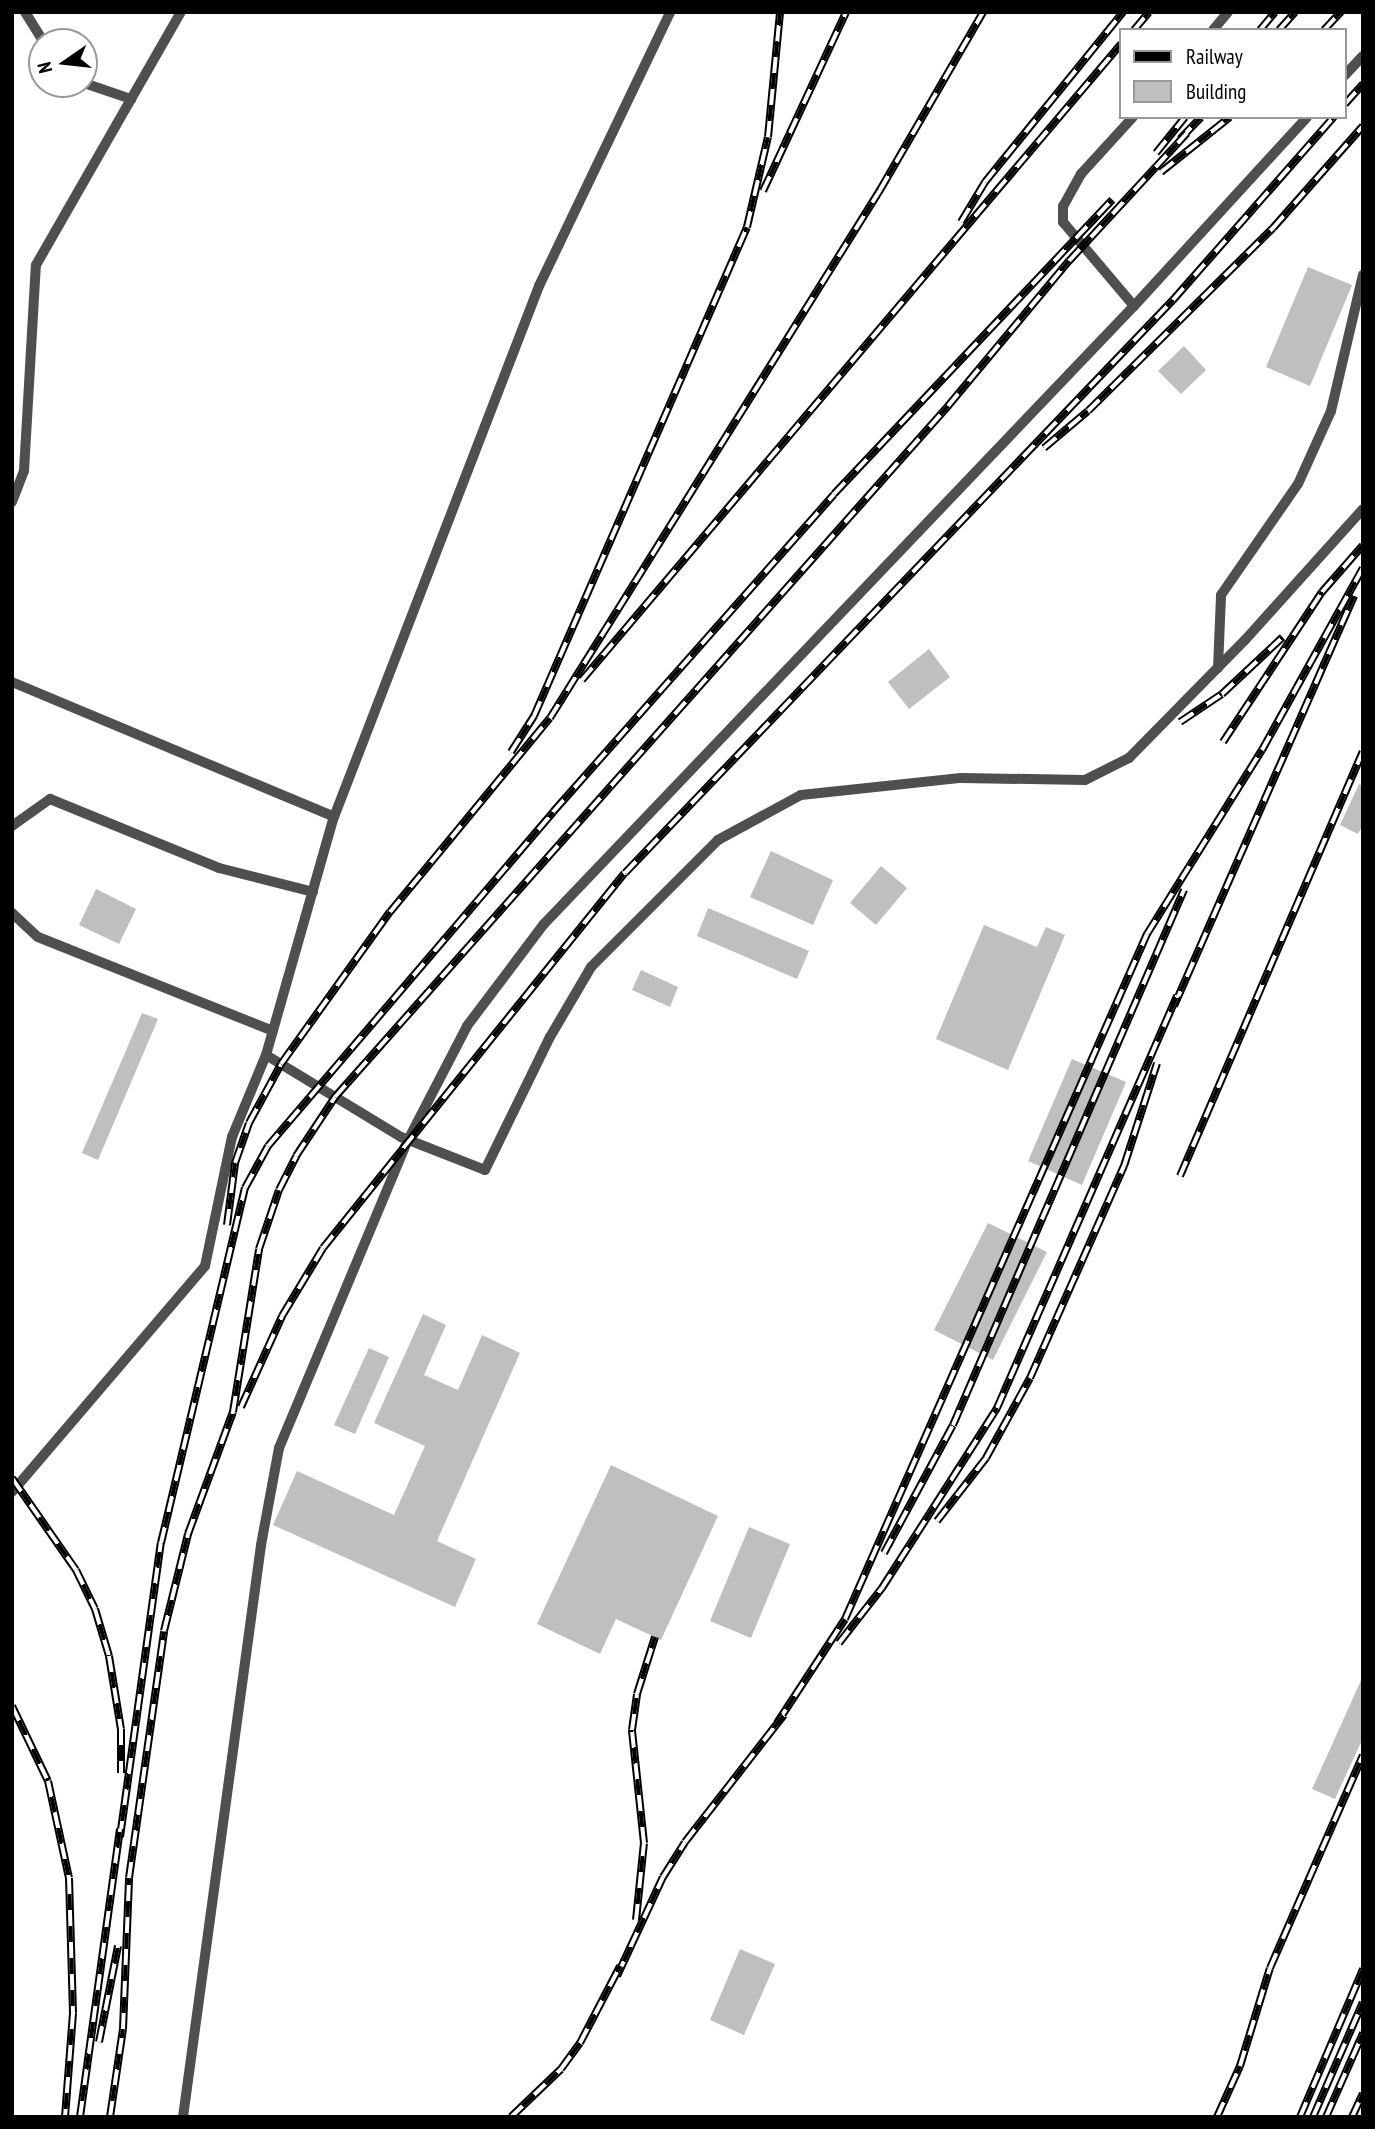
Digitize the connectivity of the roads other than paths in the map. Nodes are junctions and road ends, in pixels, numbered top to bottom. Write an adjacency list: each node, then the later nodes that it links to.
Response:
1 (25, 12): 5 (lane)
2 (181, 12): 10 (lane)
3 (670, 12): 19 (lane)
4 (1228, 12): 6 (lane)
5 (35, 28)
6 (1215, 28)
7 (1363, 56): 8 (lane)
8 (1347, 73)
9 (98, 88): 10 (lane)
10 (131, 99): 15 (lane)
11 (1131, 119): 14 (lane)
12 (1305, 119): 14 (lane)
13 (1363, 275): 17 (lane)
14 (1135, 306): 25 (lane)
15 (12, 502)
16 (1363, 509): 17 (lane)
17 (1218, 668): 25 (lane)
18 (12, 682): 19 (lane)
19 (334, 817): 21 (lane)
20 (12, 826): 21 (lane)
21 (313, 892): 23 (lane)
22 (12, 913): 23 (lane)
23 (273, 1031): 24 (lane)
24 (266, 1055): 25 (lane); 26 (lane)
25 (408, 1140): 27 (lane)
26 (12, 1492)
27 (183, 2117)

